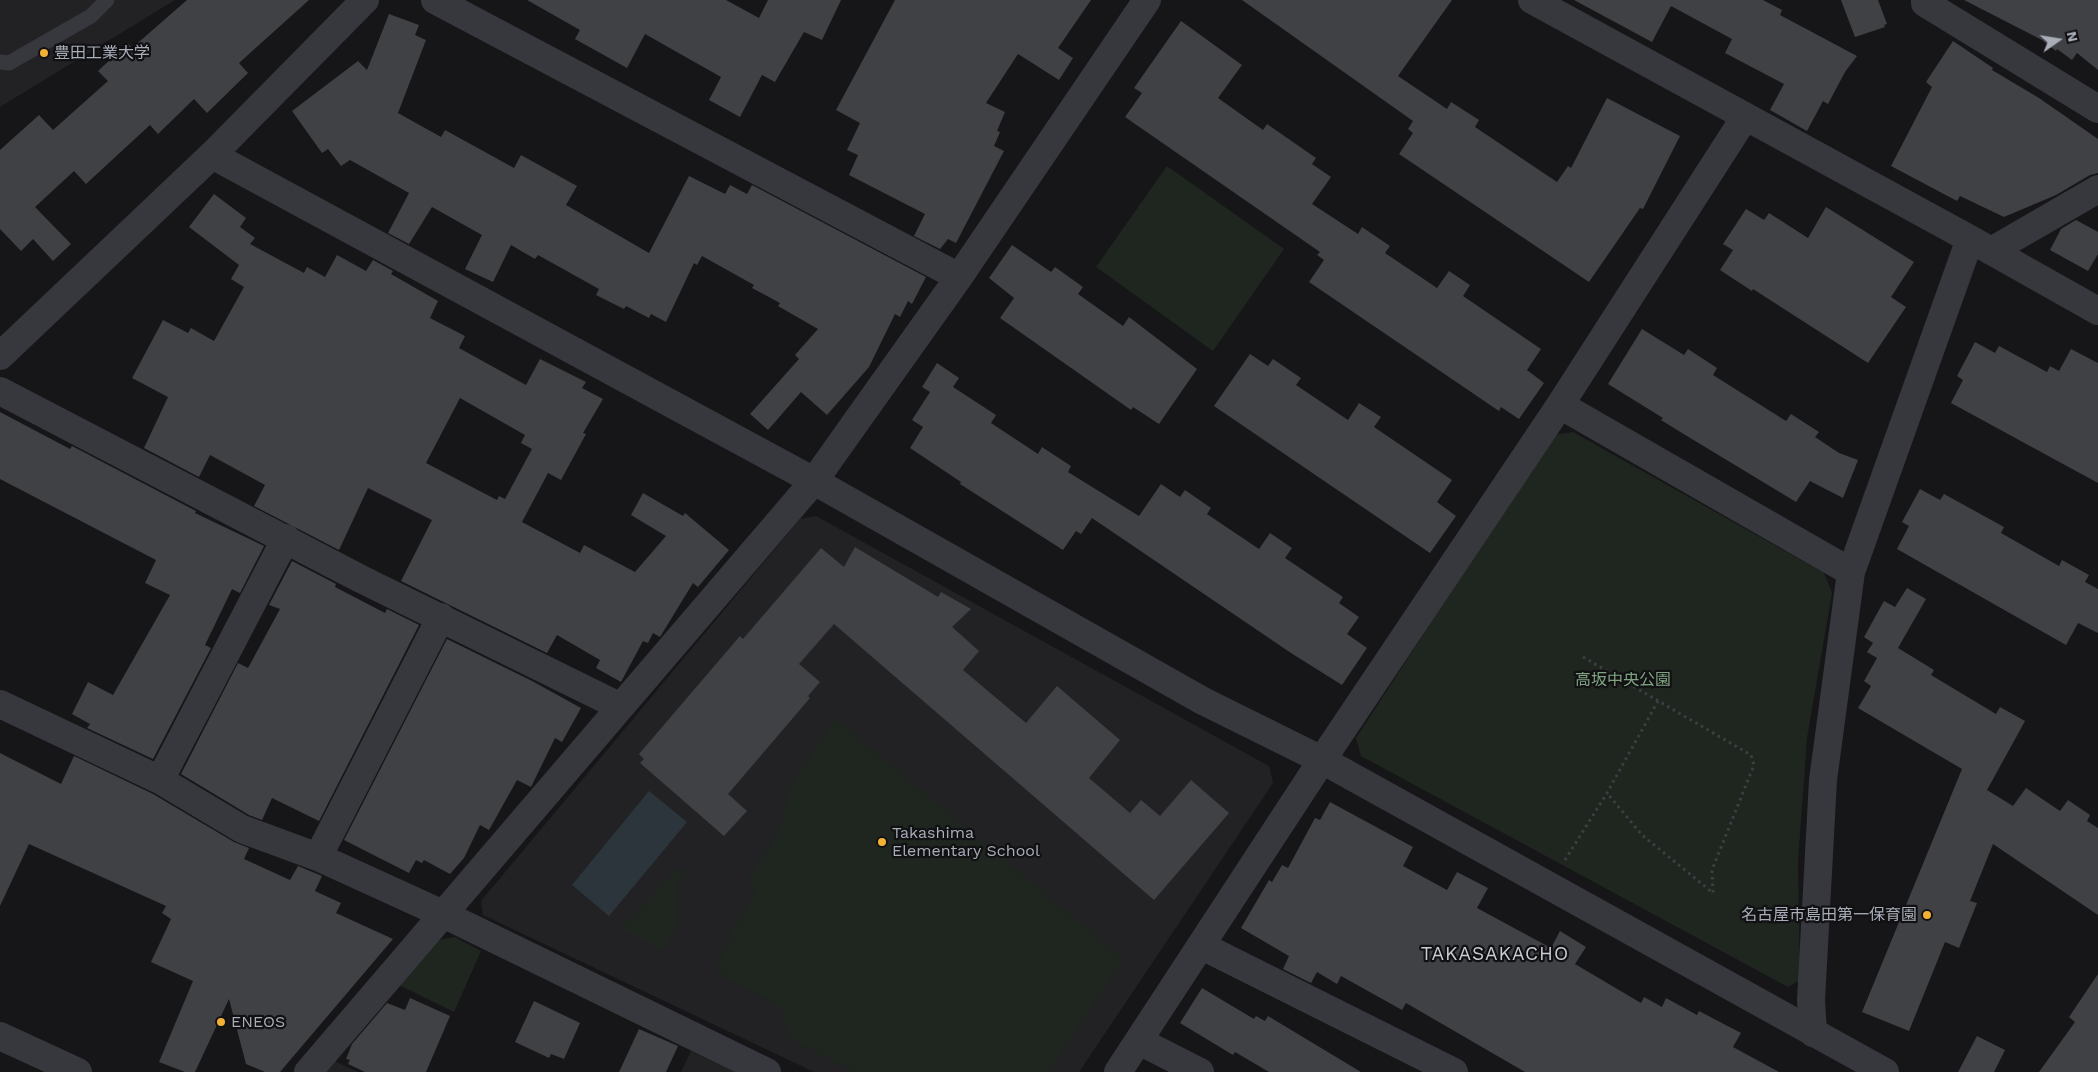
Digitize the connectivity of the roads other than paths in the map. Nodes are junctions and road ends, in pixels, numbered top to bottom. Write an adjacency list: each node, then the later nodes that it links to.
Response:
1 (107, 0): 7 (lane)
2 (364, 0): 10 (street)
3 (435, 0): 13 (street)
4 (1147, 0): 13 (street)
5 (1532, 0): 9 (street)
6 (1925, 0): 8 (street)
7 (0, 62)
8 (2098, 109)
9 (1745, 117): 12 (street); 17 (street)
10 (212, 155): 15 (street); 18 (street)
11 (2098, 189): 12 (street)
12 (1980, 245): 14 (street); 20 (street)
13 (959, 277): 18 (street)
14 (2098, 311)
15 (0, 356)
16 (0, 392): 19 (street)
17 (1560, 405): 20 (street); 24 (street)
18 (814, 482): 23 (street); 24 (street)
19 (286, 538): 21 (street); 25 (street)
20 (1851, 572): 29 (street)
21 (441, 617): 23 (street); 26 (street)
22 (0, 704): 25 (street)
23 (619, 706): 27 (street)
24 (1322, 760): 28 (street); 29 (street)
25 (160, 780): 26 (street)
26 (318, 857): 27 (street)
27 (445, 915): 33 (street); 34 (street)
28 (1202, 946): 31 (street); 37 (street)
29 (1813, 1033): 38 (street)
30 (0, 1036): 32 (street)
31 (1139, 1041): 35 (street); 36 (street)
32 (78, 1072)
33 (308, 1072)
34 (767, 1072)
35 (1118, 1072)
36 (1200, 1072)
37 (1454, 1072)
38 (1885, 1072)

